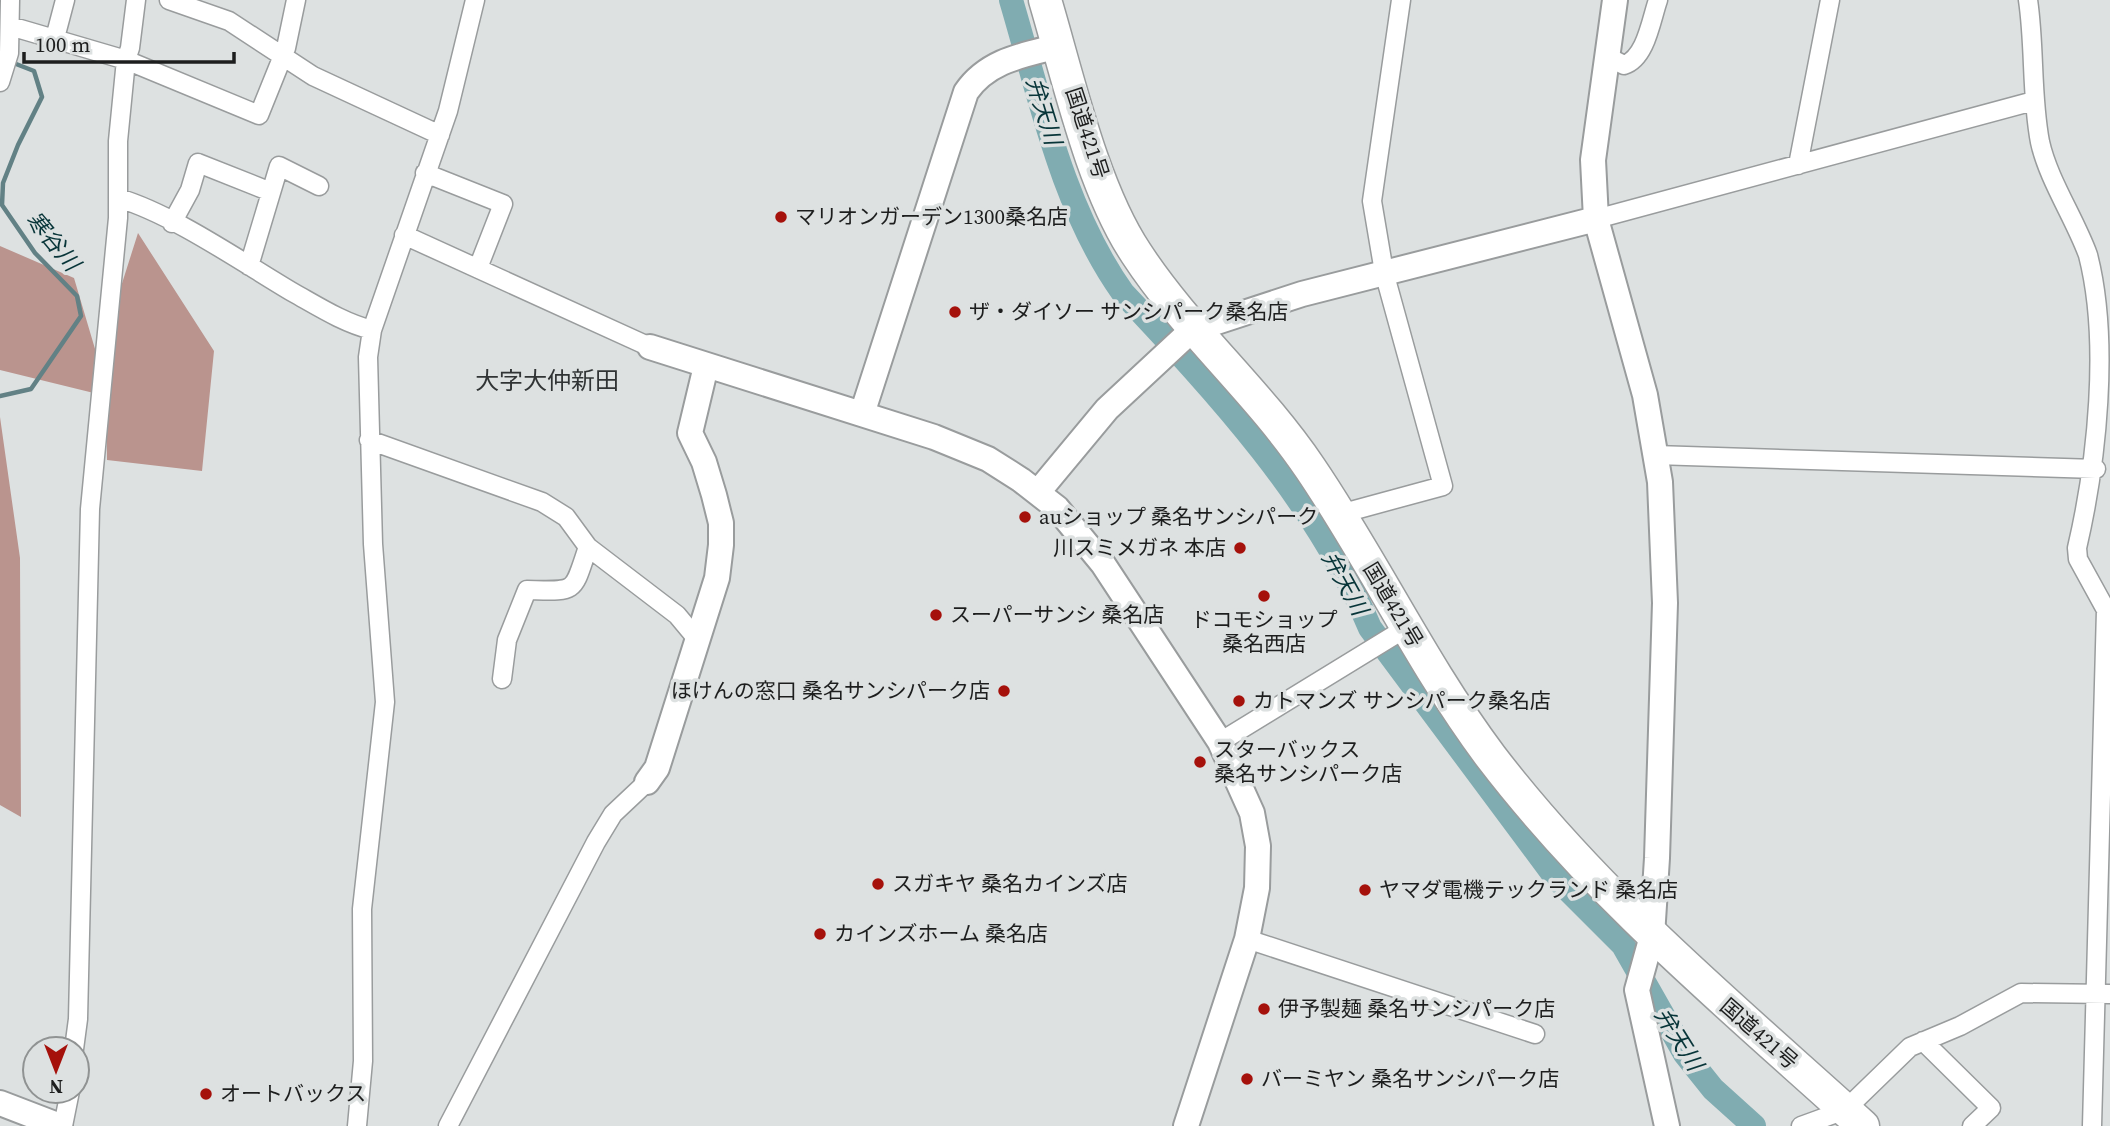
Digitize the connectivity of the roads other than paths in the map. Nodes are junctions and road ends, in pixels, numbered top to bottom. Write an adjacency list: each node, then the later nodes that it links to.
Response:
1 (10, 0): 13 (street)
2 (65, 0): 14 (street)
3 (136, 0): 18 (street)
4 (169, 0): 16 (street)
5 (296, 0): 16 (street)
6 (475, 0): 21 (street)
7 (1045, 0): 15 (highway, 国道421号)
8 (1401, 0): 32 (street)
9 (1615, 0): 17 (street)
10 (1658, 0): 17 (street)
11 (1830, 0): 22 (street)
12 (2028, 0): 20 (street)
13 (10, 26): 14 (street); 19 (street)
14 (55, 38): 18 (street)
15 (1049, 48): 34 (highway, 国道421号); 37 (street)
16 (282, 56): 18 (street); 21 (street)
17 (1606, 56): 27 (street)
18 (126, 60): 26 (street)
19 (5, 67)
20 (2034, 102): 22 (street); 40 (street)
21 (440, 135): 23 (street)
22 (1798, 165): 27 (street)
23 (425, 173): 29 (street); 31 (street)
24 (319, 186): 25 (street)
25 (271, 192): 28 (street); 30 (street)
26 (118, 198): 28 (street); 54 (street)
27 (1596, 219): 32 (street); 39 (street)
28 (172, 223): 30 (street)
29 (404, 235): 31 (street); 33 (street)
30 (249, 267): 33 (street)
31 (478, 268): 35 (street)
32 (1384, 272): 34 (street); 42 (street)
33 (372, 330): 38 (street)
34 (1187, 334): 41 (street); 42 (highway, 国道421号)
35 (650, 347): 36 (street)
36 (706, 366): 37 (street); 45 (street)
37 (862, 414): 41 (street)
38 (369, 440): 43 (street); 60 (street)
39 (1655, 455): 40 (street); 51 (street)
40 (2096, 469): 49 (street)
41 (1038, 492): 47 (street)
42 (1340, 514): 44 (highway, 国道421号)
43 (588, 547): 45 (street); 46 (street)
44 (1400, 631): 47 (street); 51 (highway, 国道421号)
45 (697, 639): 48 (street)
46 (502, 679)
47 (1220, 742): 50 (street)
48 (648, 782): 61 (street)
49 (2106, 805): 52 (street)
50 (1247, 939): 53 (street); 62 (street)
51 (1649, 946): 58 (highway, 国道421号); 63 (street)
52 (2103, 994): 55 (street); 66 (street)
53 (1535, 1034)
54 (76, 1035)
55 (1923, 1041): 58 (street); 65 (street)
56 (0, 1103): 59 (street)
57 (67, 1105): 59 (street)
58 (1843, 1118): 64 (street)
59 (62, 1126)
60 (357, 1126)
61 (448, 1126)
62 (1186, 1126)
63 (1667, 1126)
64 (1801, 1126)
65 (1972, 1126)
66 (2092, 1126)

